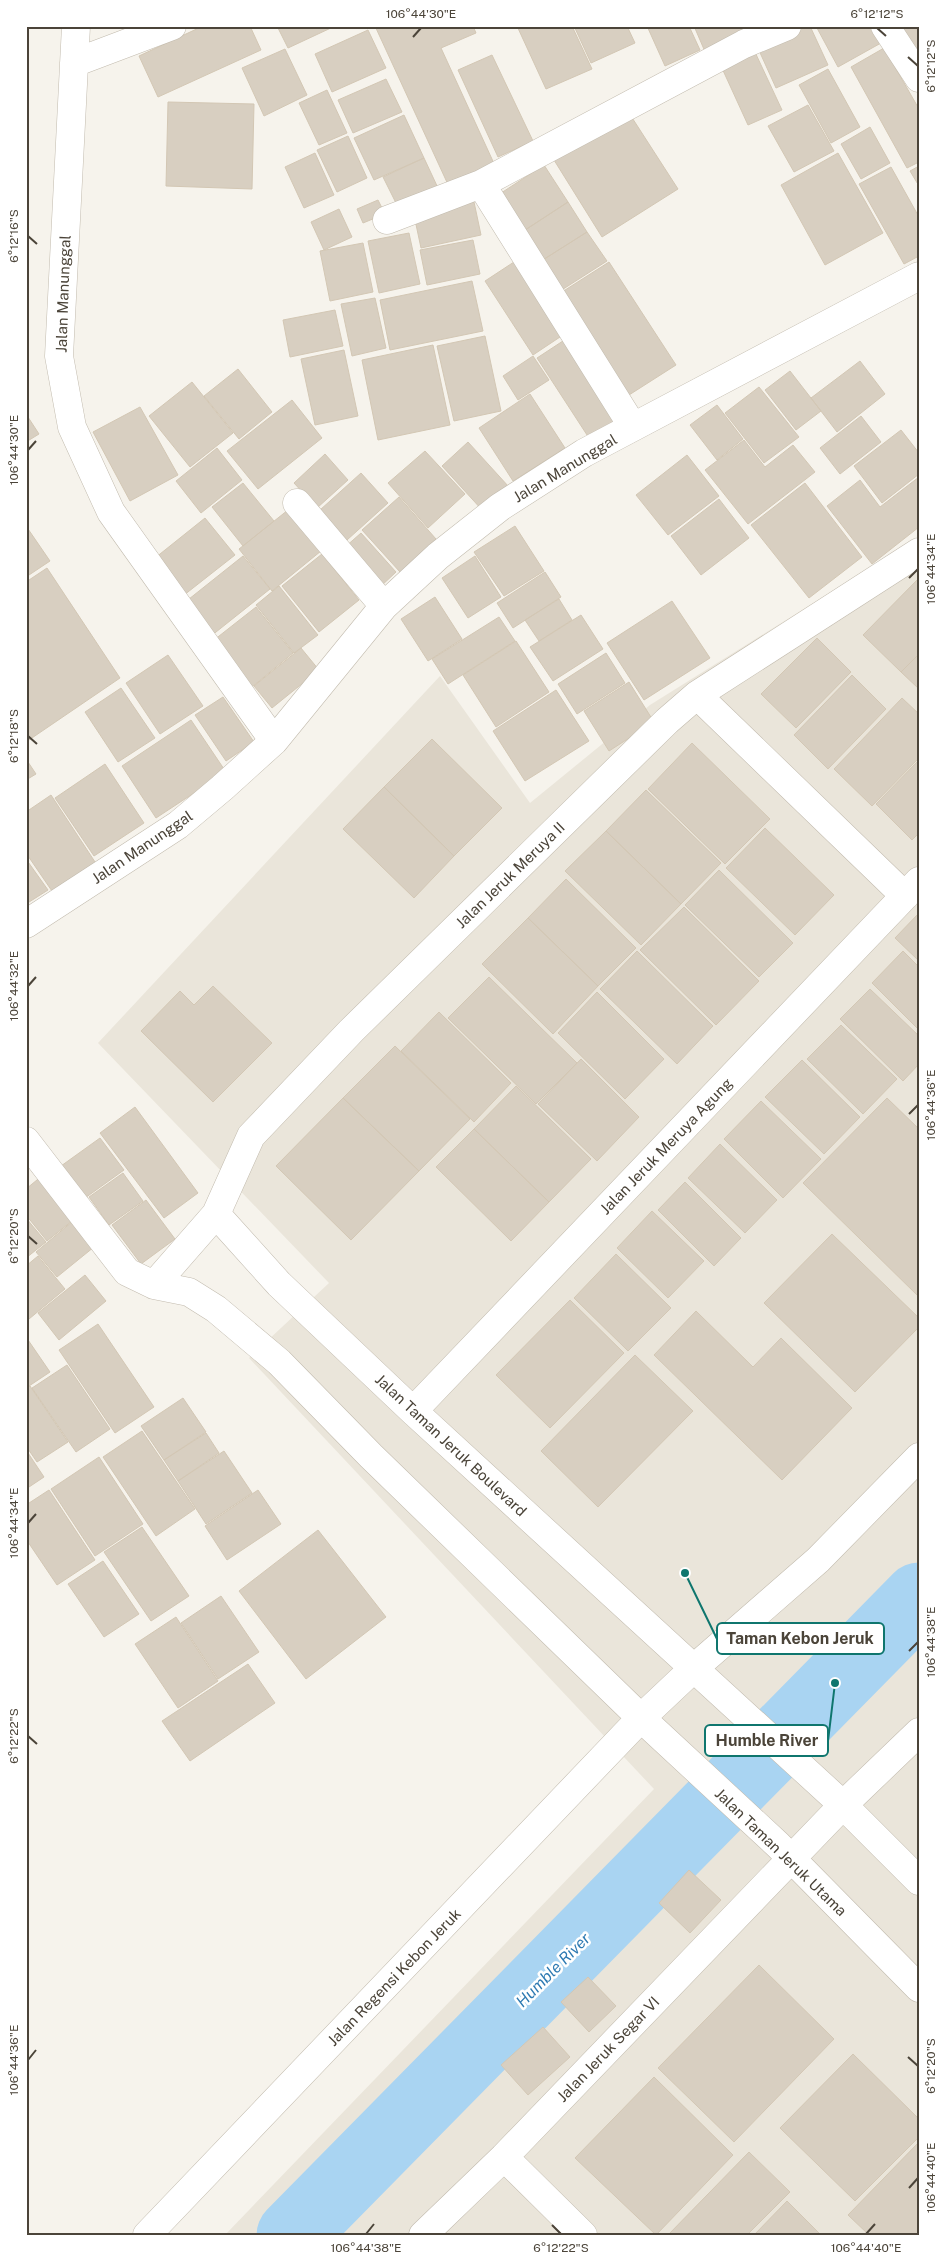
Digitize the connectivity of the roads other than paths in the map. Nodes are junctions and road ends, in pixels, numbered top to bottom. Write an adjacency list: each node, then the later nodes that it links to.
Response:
1 (76, 26): 5 (street, Jalan Manunggal)
2 (172, 26): 5 (street)
3 (787, 26): 7 (street)
4 (885, 26): 6 (street)
5 (74, 63): 15 (street, Jalan Manunggal)
6 (919, 78)
7 (481, 184): 8 (street); 10 (street)
8 (387, 220)
9 (919, 276): 10 (street, Jalan Manunggal)
10 (633, 428): 13 (street, Jalan Manunggal)
11 (297, 503): 13 (street)
12 (919, 552): 14 (street, Jalan Jeruk Meruya II)
13 (384, 606): 15 (street, Jalan Manunggal)
14 (697, 695): 16 (street); 19 (street, Jalan Jeruk Meruya II)
15 (274, 741): 17 (street, Jalan Manunggal)
16 (912, 888): 21 (street, Jalan Jeruk Meruya Agung)
17 (26, 924)
18 (26, 1141): 20 (street)
19 (216, 1214): 20 (street, Jalan Jeruk Meruya II); 21 (street, Jalan Taman Jeruk Boulevard)
20 (154, 1286): 24 (street)
21 (414, 1411): 23 (street, Jalan Taman Jeruk Boulevard)
22 (919, 1457): 23 (street, Jalan Regensi Kebon Jeruk)
23 (693, 1669): 24 (street, Jalan Regensi Kebon Jeruk); 26 (street)
24 (641, 1718): 27 (street, Jalan Taman Jeruk Utama); 31 (street, Jalan Regensi Kebon Jeruk)
25 (919, 1732): 26 (street, Jalan Jeruk Segar VI)
26 (842, 1805): 27 (street, Jalan Jeruk Segar VI); 28 (street)
27 (781, 1850): 29 (street, Jalan Taman Jeruk Utama); 30 (street, Jalan Jeruk Segar VI)
28 (919, 1880)
29 (919, 1988)
30 (504, 2157): 32 (street, Jalan Jeruk Segar VI); 33 (street)
31 (147, 2235)
32 (423, 2235)
33 (582, 2235)

